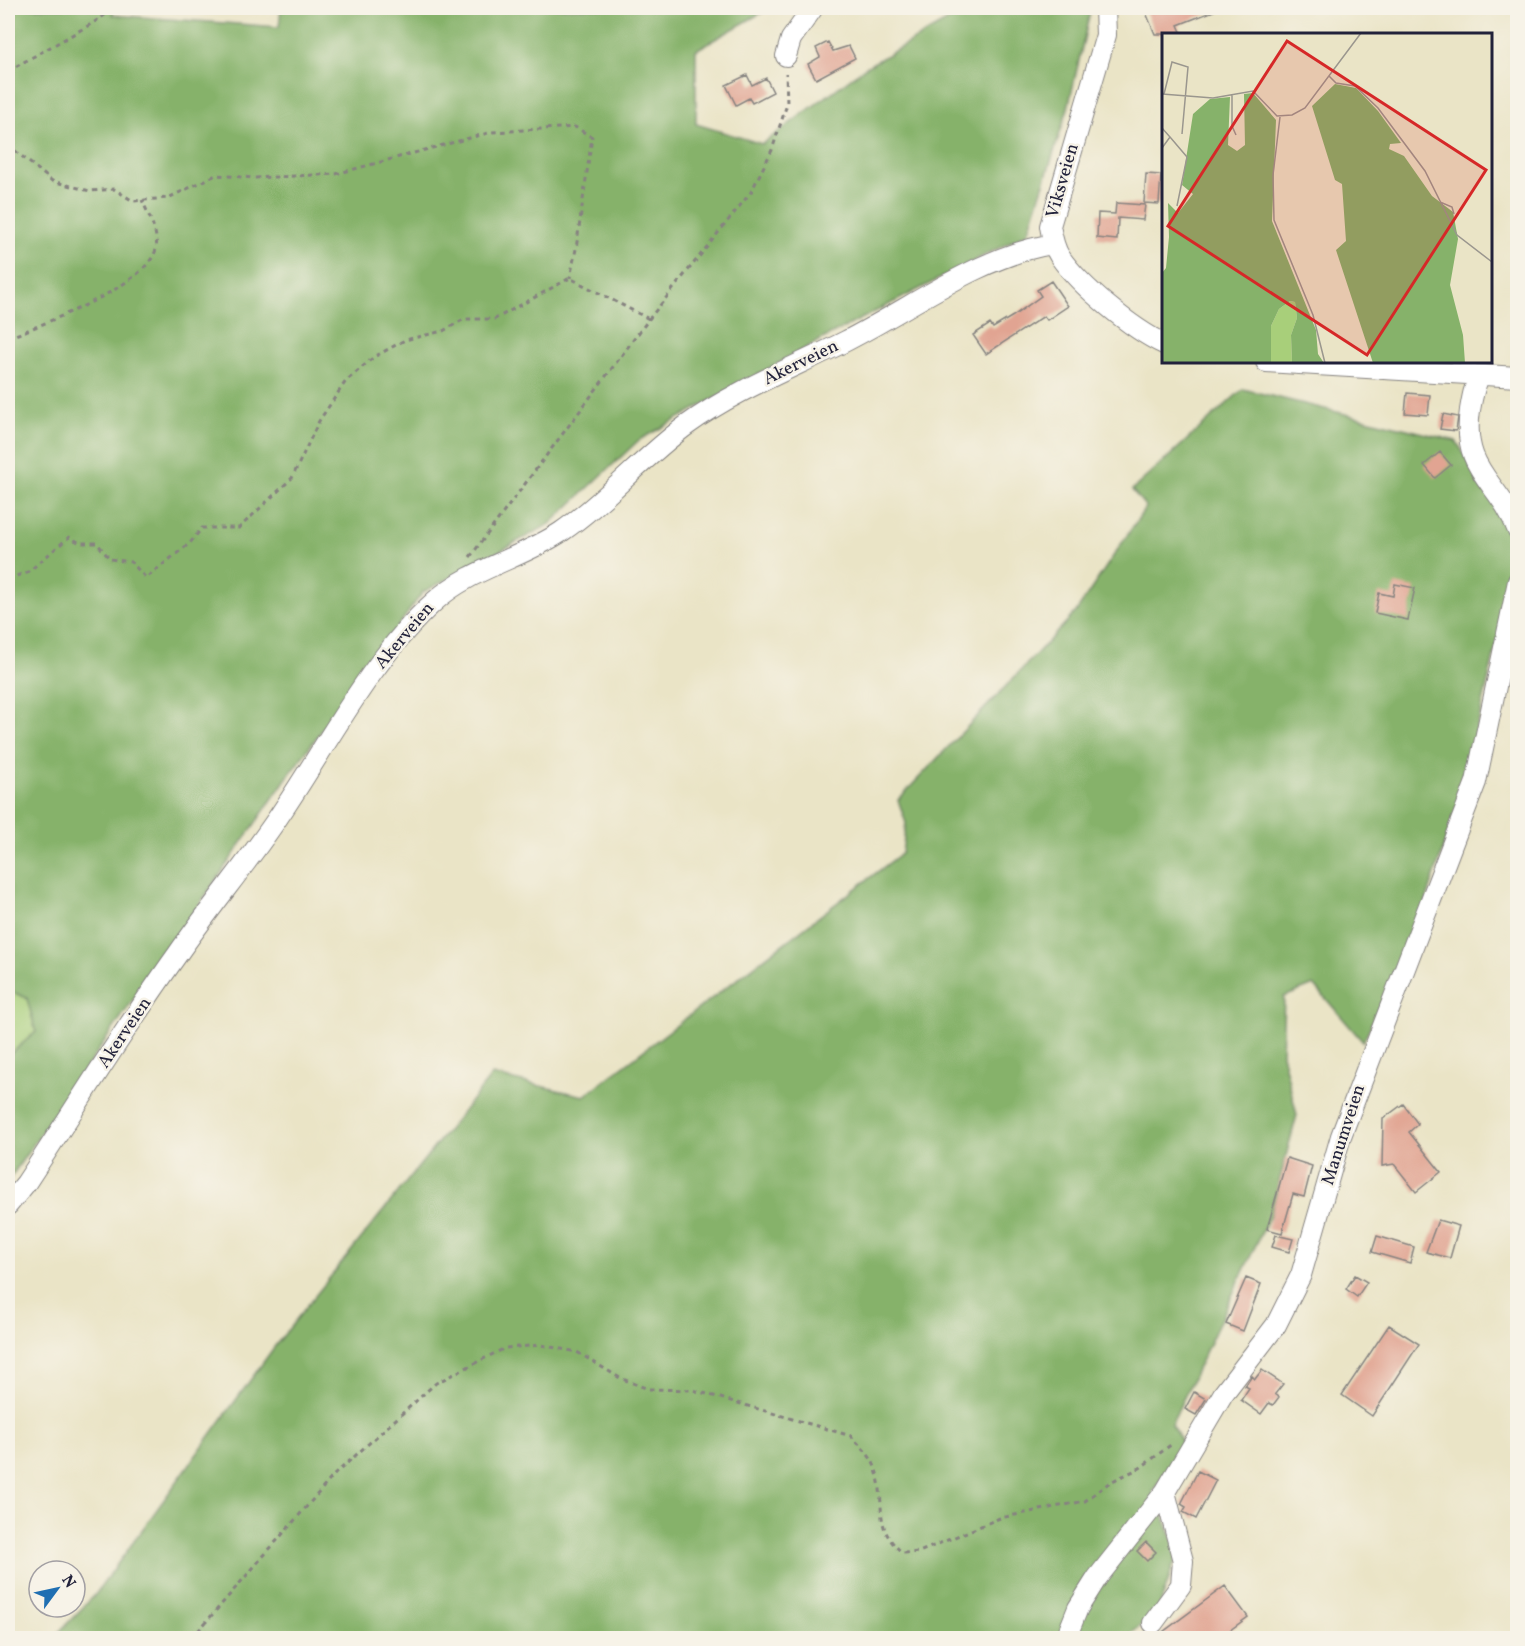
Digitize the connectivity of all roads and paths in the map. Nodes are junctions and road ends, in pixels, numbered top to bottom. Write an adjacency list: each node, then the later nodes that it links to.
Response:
1 (115, 8): 5 (path)
2 (813, 8): 4 (street)
3 (1105, 8): 8 (street, Viksveien)
4 (786, 56): 10 (path)
5 (8, 71)
6 (8, 145): 7 (path)
7 (142, 200): 9 (path); 11 (path)
8 (1053, 244): 12 (street, Viksveien); 20 (street, Akerveien)
9 (570, 278): 10 (path); 18 (path)
10 (649, 319): 17 (path)
11 (8, 338)
12 (1162, 343)
13 (1282, 363): 14 (street)
14 (1480, 375): 15 (street); 16 (street)
15 (1518, 377)
16 (1518, 531)
17 (466, 562)
18 (8, 578)
19 (1518, 582): 22 (street, Manumveien)
20 (8, 1205)
21 (1175, 1442): 24 (path)
22 (1165, 1492): 23 (street); 25 (street, Manumveien)
23 (1153, 1623)
24 (192, 1638)
25 (1066, 1638)

